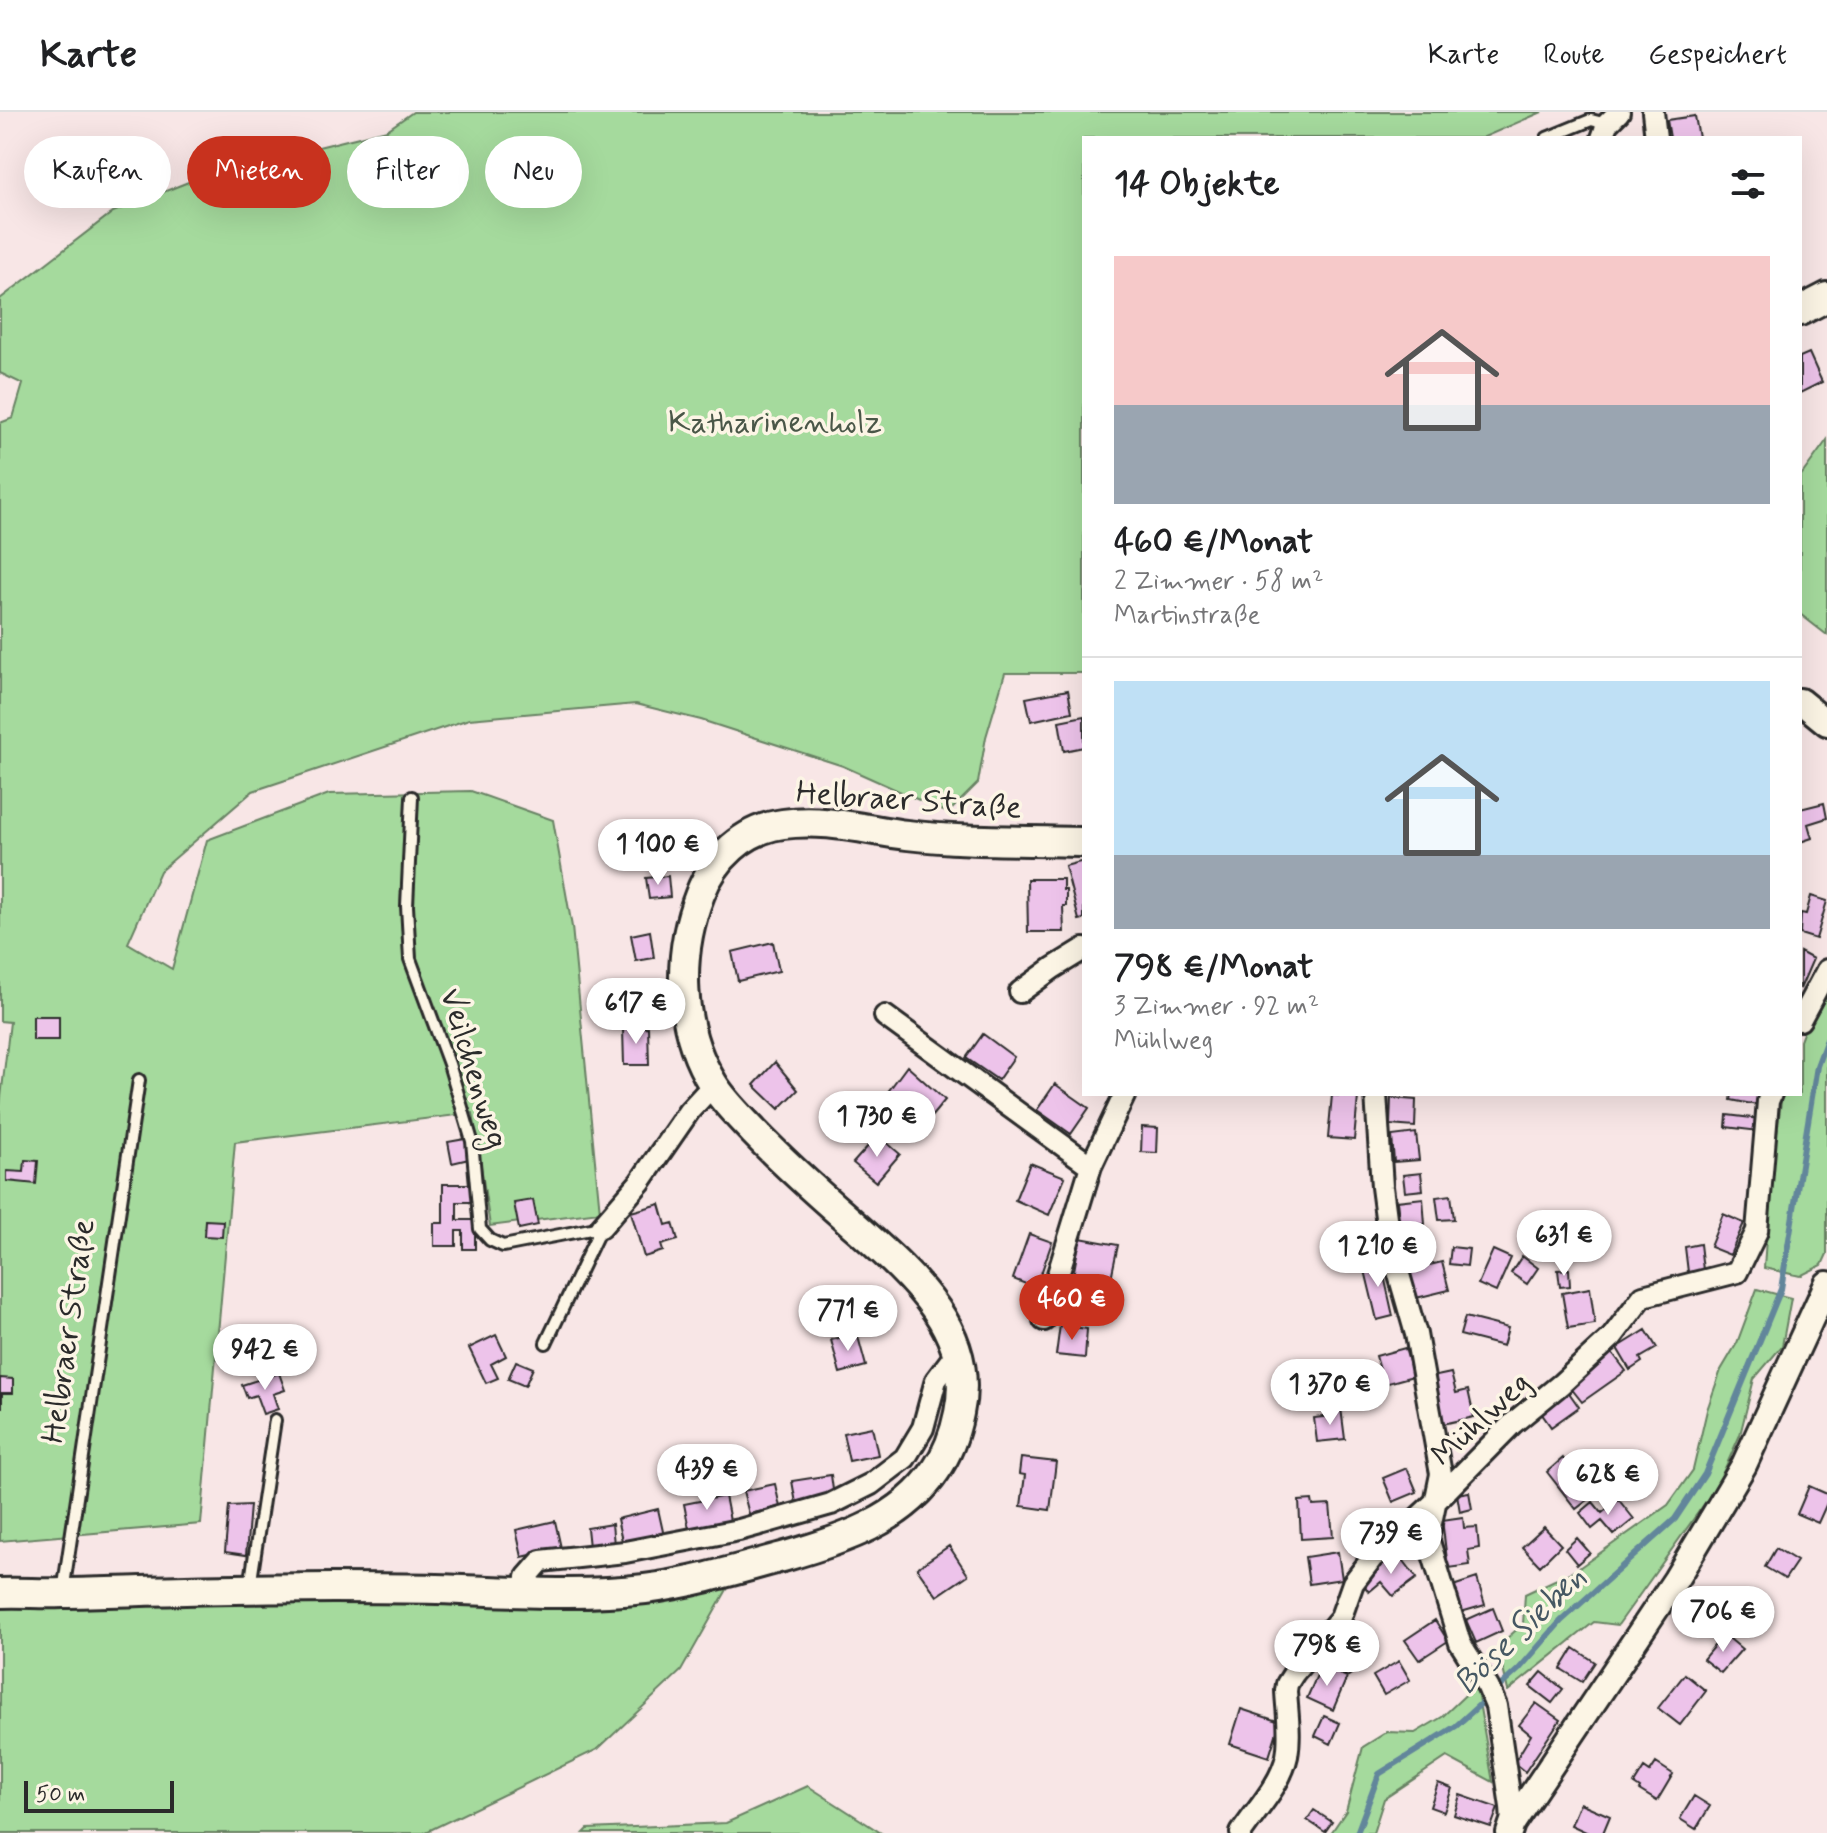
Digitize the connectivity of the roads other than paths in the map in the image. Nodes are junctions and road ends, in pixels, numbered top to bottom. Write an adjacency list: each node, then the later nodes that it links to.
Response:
1 (1653, 112): 4 (street)
2 (1609, 125): 3 (lane)
3 (1552, 136)
4 (1656, 136)
5 (1827, 297): 6 (main road)
6 (1802, 310)
7 (1802, 703): 8 (street)
8 (1827, 723)
9 (412, 797): 22 (lane, Veilchenweg)
10 (1082, 842): 17 (main road, Helbraer Straße)
11 (1082, 950): 13 (street)
12 (1827, 970): 15 (street)
13 (1020, 992)
14 (885, 1016): 21 (street)
15 (1802, 1016)
16 (139, 1080): 31 (lane, Helbraer Straße)
17 (714, 1084): 22 (street); 26 (main road, Helbraer Straße)
18 (1124, 1096): 21 (street)
19 (1376, 1096): 28 (street)
20 (1770, 1096): 28 (street, Mühlweg)
21 (1091, 1166): 24 (street)
22 (601, 1227): 25 (lane)
23 (1827, 1284): 33 (street)
24 (1044, 1320)
25 (546, 1343)
26 (957, 1352): 32 (street); 32 (main road, Helbraer Straße)
27 (275, 1420): 29 (lane)
28 (1434, 1503): 33 (street); 34 (street, Mühlweg)
29 (250, 1589): 31 (main road, Helbraer Straße); 32 (main road, Helbraer Straße)
30 (0, 1593): 31 (main road, Helbraer Straße)
31 (63, 1593)
32 (525, 1594)
33 (1510, 1829)
34 (1241, 1833)

